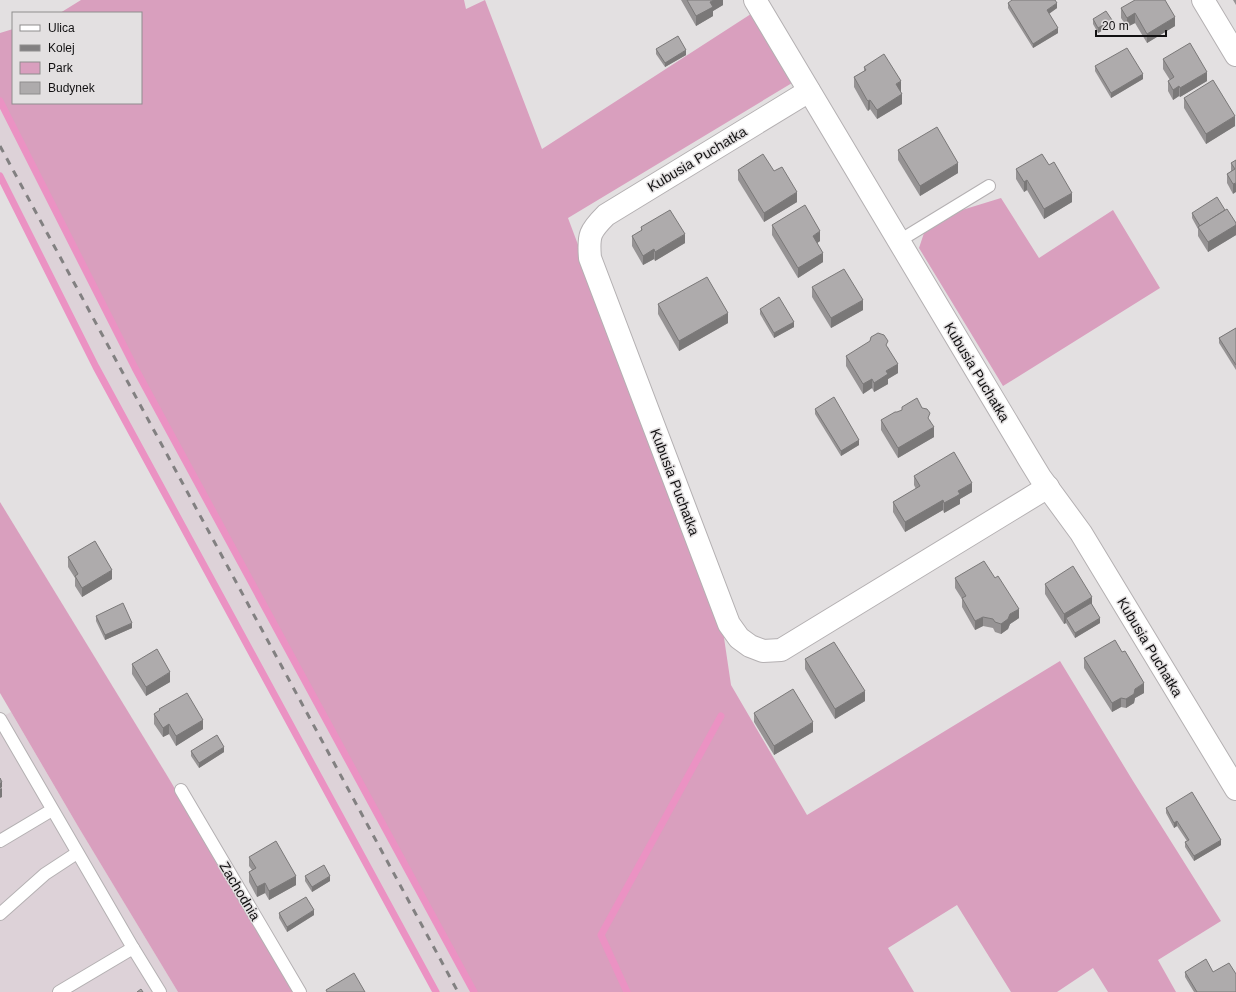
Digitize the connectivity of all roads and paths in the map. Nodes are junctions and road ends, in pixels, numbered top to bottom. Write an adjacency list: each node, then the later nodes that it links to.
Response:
1 (755, 0): 4 (street, Kubusia Puchatka)
2 (1203, 0): 3 (street)
3 (1236, 55)
4 (809, 91): 6 (street, Kubusia Puchatka); 7 (street, Kubusia Puchatka)
5 (989, 186): 6 (lane)
6 (899, 241): 7 (street, Kubusia Puchatka)
7 (1048, 488): 9 (street, Kubusia Puchatka)
8 (0, 720): 11 (lane)
9 (1236, 789)
10 (181, 790): 18 (lane, Zachodnia)
11 (52, 810): 12 (lane); 13 (lane)
12 (0, 841)
13 (77, 853): 14 (lane); 15 (lane)
14 (0, 914)
15 (133, 948): 16 (lane); 17 (lane)
16 (59, 992)
17 (160, 992)
18 (300, 992)

